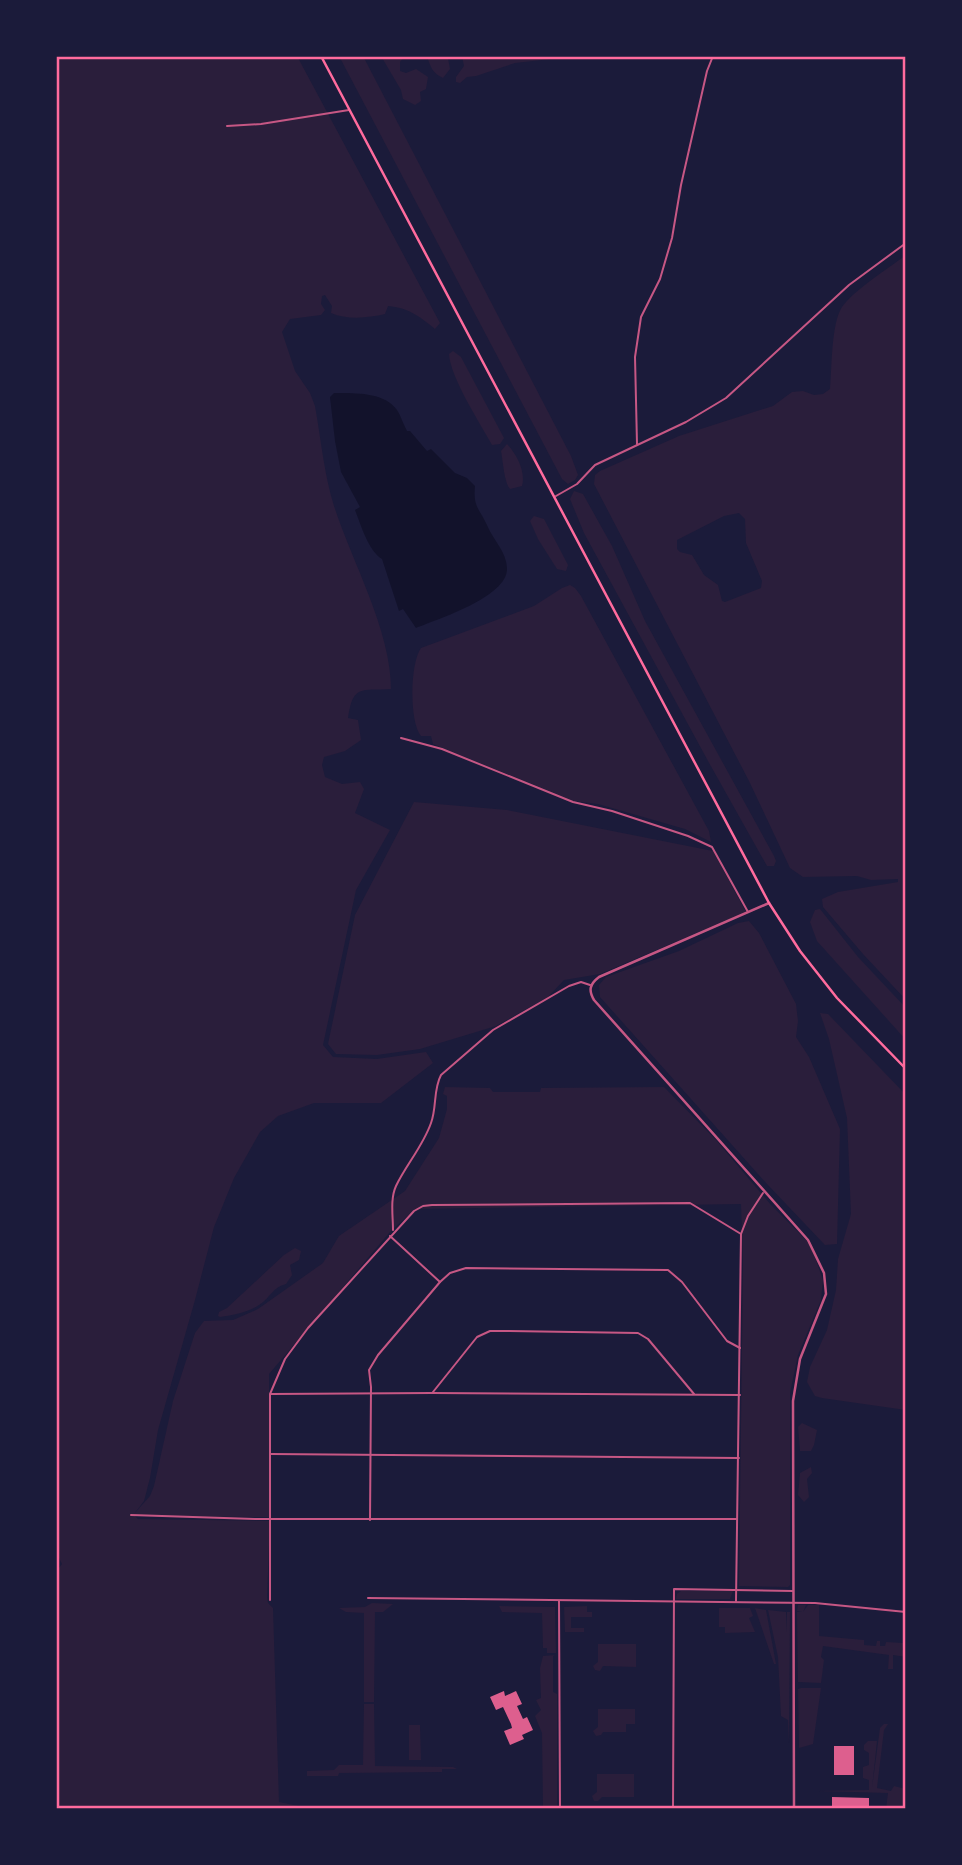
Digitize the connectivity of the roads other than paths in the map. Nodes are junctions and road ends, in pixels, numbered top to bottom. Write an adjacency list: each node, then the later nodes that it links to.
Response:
1 (321, 56): 3 (main road)
2 (713, 56): 6 (street)
3 (349, 110): 4 (street); 7 (main road)
4 (227, 126)
5 (906, 243): 6 (street)
6 (637, 445): 7 (street)
7 (555, 497): 9 (main road)
8 (401, 738): 10 (street)
9 (769, 903): 10 (street); 11 (main road)
10 (749, 913): 13 (street)
11 (811, 965): 12 (street); 14 (main road)
12 (806, 970)
13 (590, 985): 15 (street); 16 (street)
14 (906, 1069)
15 (764, 1192): 17 (street); 34 (street)
16 (393, 1232): 17 (street); 18 (street)
17 (741, 1234): 20 (street)
18 (390, 1236): 19 (street); 22 (street)
19 (440, 1282): 20 (street); 24 (street)
20 (740, 1348): 25 (street)
21 (432, 1393): 23 (street); 23 (street); 24 (street)
22 (270, 1394): 24 (street); 26 (street)
23 (694, 1394): 25 (street)
24 (370, 1395): 27 (street)
25 (740, 1395): 28 (street)
26 (271, 1454): 27 (street); 30 (street)
27 (370, 1455): 28 (street); 32 (street)
28 (739, 1458): 31 (street)
29 (131, 1515): 30 (street)
30 (271, 1519): 32 (street); 36 (street)
31 (737, 1519): 32 (street); 33 (street)
32 (370, 1520)
33 (736, 1589): 34 (street); 38 (street); 39 (street)
34 (793, 1591): 40 (street)
35 (368, 1598): 37 (street)
36 (270, 1600)
37 (559, 1601): 38 (street); 42 (street)
38 (674, 1601): 39 (street); 43 (street)
39 (736, 1602): 40 (street)
40 (793, 1603): 41 (street); 44 (street)
41 (906, 1612)
42 (559, 1809)
43 (673, 1809)
44 (794, 1809)

